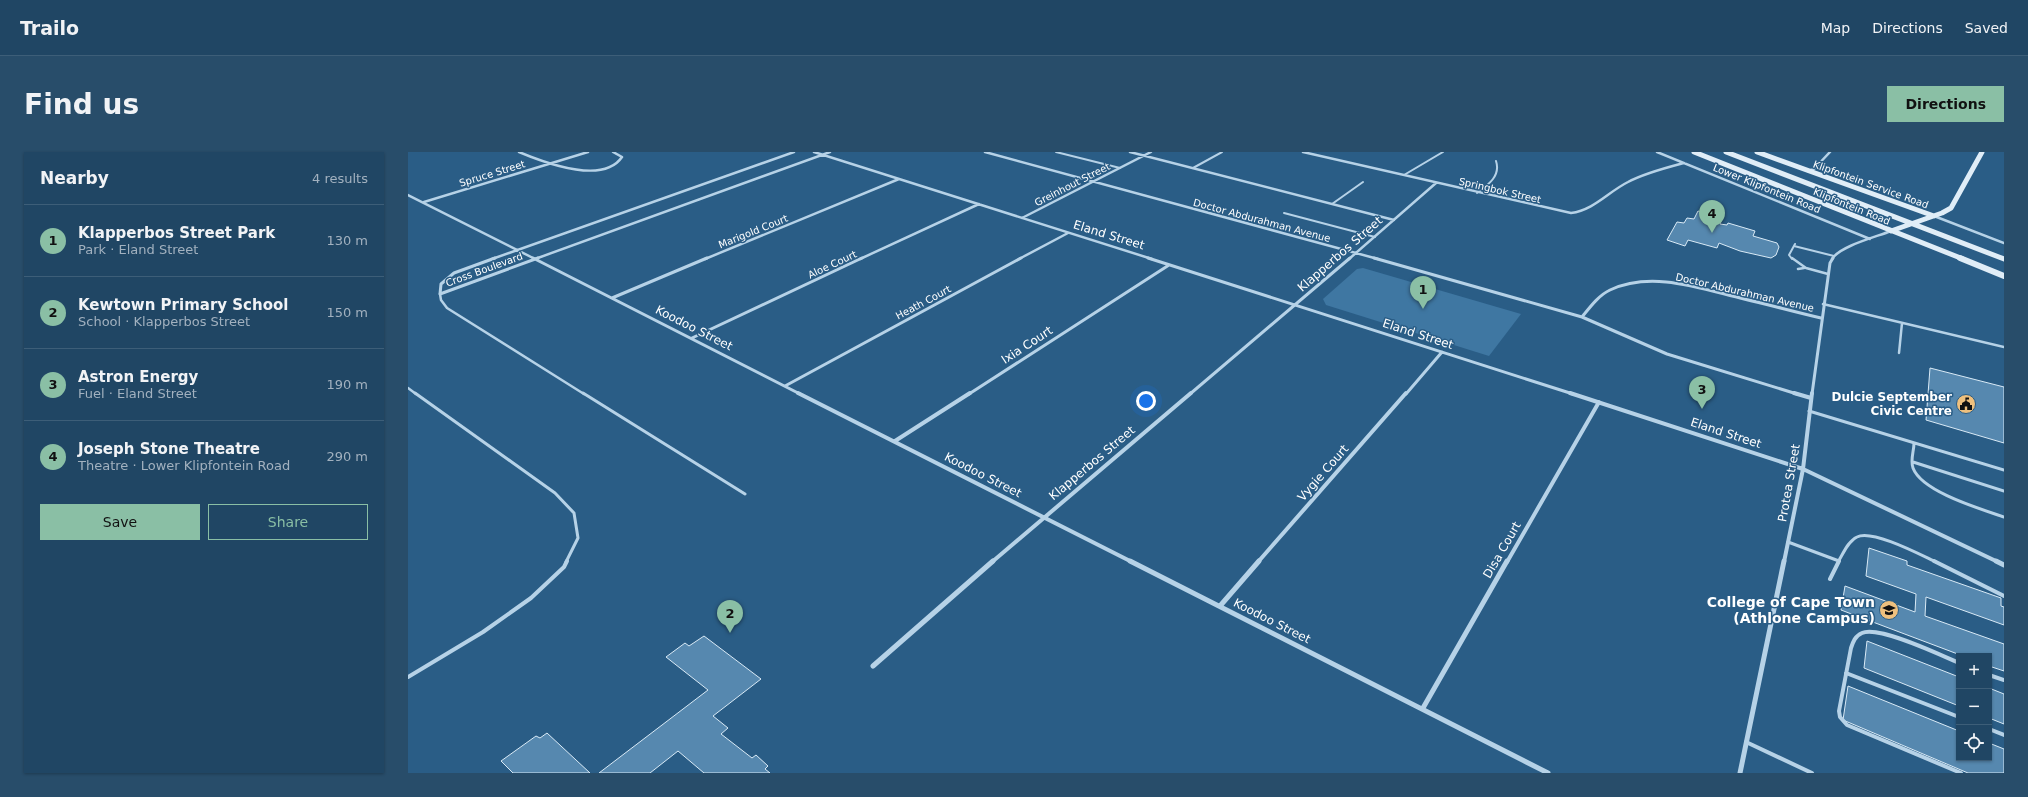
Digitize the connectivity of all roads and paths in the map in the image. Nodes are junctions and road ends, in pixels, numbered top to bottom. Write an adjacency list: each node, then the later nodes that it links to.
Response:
1 (519, 152): 24 (street)
2 (588, 152): 24 (street, Spruce Street)
3 (612, 152): 24 (street)
4 (794, 152): 49 (street, Cross Boulevard)
5 (814, 152): 21 (street, Eland Street)
6 (830, 152): 21 (street, Cross Boulevard)
7 (985, 152): 31 (street, Doctor Abdurahman Avenue)
8 (1056, 152): 26 (lane)
9 (1130, 152): 22 (street)
10 (1151, 152): 22 (street, Greinhout Street)
11 (1222, 152): 27 (lane)
12 (1303, 152): 20 (street, Springbok Street)
13 (1443, 152): 29 (lane)
14 (1657, 152): 25 (street, Lower Klipfontein Road)
15 (1694, 152): 44 (main road, Klipfontein Road)
16 (1726, 152): 43 (main road, Klipfontein Road)
17 (1758, 152): 28 (main road, Klipfontein Service Road)
18 (1830, 152): 28 (street)
19 (1982, 152): 40 (main road)
20 (1309, 153): 29 (street, Springbok Street)
21 (822, 155): 30 (street, Eland Street); 52 (street, Cross Boulevard)
22 (1144, 156): 26 (street, Greinhout Street); 27 (street)
23 (1496, 161): 34 (lane)
24 (551, 163): 36 (street, Spruce Street)
25 (1684, 163): 34 (street, Springbok Street); 47 (street, Lower Klipfontein Road)
26 (1120, 168): 31 (street, Greinhout Street)
27 (1194, 168): 38 (street)
28 (1808, 171): 40 (main road, Klipfontein Service Road)
29 (1404, 176): 33 (street, Springbok Street)
30 (899, 179): 37 (street, Eland Street); 60 (street, Marigold Court)
31 (1093, 182): 41 (street, Greinhout Street); 50 (street, Doctor Abdurahman Avenue)
32 (1363, 182): 38 (lane)
33 (1436, 183): 34 (street, Springbok Street); 42 (street, Klapperbos Street)
34 (1477, 193)
35 (408, 195): 36 (street, Koodoo Street)
36 (423, 202): 49 (street, Koodoo Street)
37 (979, 204): 41 (street, Eland Street); 66 (street, Aloe Court)
38 (1332, 204): 42 (street)
39 (1284, 213): 46 (lane)
40 (1934, 216): 43 (main road); 48 (street)
41 (1022, 218): 45 (street, Eland Street)
42 (1394, 220): 46 (street, Klapperbos Street)
43 (1911, 224): 44 (main road); 53 (main road, Klipfontein Road)
44 (1891, 231): 47 (street); 58 (main road, Klipfontein Road)
45 (1068, 233): 54 (street, Eland Street); 70 (street, Heath Court)
46 (1375, 237): 50 (street, Klapperbos Street)
47 (1870, 239): 51 (street)
48 (2004, 243)
49 (518, 251): 52 (street, Koodoo Street); 59 (street, Cross Boulevard)
50 (1355, 254): 62 (street, Klapperbos Street); 63 (street, Doctor Abdurahman Avenue)
51 (1834, 256): 55 (lane); 57 (street, Protea Street)
52 (535, 259): 59 (street, Cross Boulevard); 60 (street, Koodoo Street)
53 (2004, 259)
54 (1169, 265): 62 (street, Eland Street); 75 (street, Ixia Court)
55 (1804, 268): 56 (lane); 57 (lane)
56 (1798, 270)
57 (1828, 274): 61 (street, Protea Street)
58 (2004, 276)
59 (440, 294): 81 (lane)
60 (612, 298): 66 (street, Koodoo Street)
61 (1823, 304): 64 (street, Protea Street); 65 (lane)
62 (1294, 306): 68 (street, Eland Street); 82 (street, Klapperbos Street)
63 (1582, 317): 64 (street, Doctor Abdurahman Avenue); 72 (street, Doctor Abdurahman Avenue)
64 (1821, 318): 72 (street, Protea Street)
65 (1902, 323): 67 (lane); 69 (lane)
66 (692, 338): 70 (street, Koodoo Street)
67 (2004, 347)
68 (1442, 352): 73 (street, Eland Street); 89 (street, Vygie Court)
69 (1899, 353)
70 (785, 386): 75 (street, Koodoo Street)
71 (408, 388): 94 (lane)
72 (1811, 398): 74 (street, Protea Street)
73 (1599, 402): 78 (street, Eland Street); 96 (street, Disa Court)
74 (1809, 411): 76 (lane); 78 (street, Protea Street)
75 (895, 441): 82 (street, Koodoo Street)
76 (1914, 443): 77 (lane); 79 (lane)
77 (1913, 462): 80 (lane); 83 (lane)
78 (1803, 469): 84 (street, Protea Street); 86 (street, Eland Street)
79 (2004, 470)
80 (2004, 491)
81 (745, 494)
82 (1044, 517): 89 (street, Koodoo Street); 91 (street, Klapperbos Street)
83 (2004, 518)
84 (1788, 542): 85 (lane); 100 (street, Protea Street)
85 (1839, 561): 87 (lane); 88 (lane)
86 (2004, 565)
87 (1830, 579)
88 (2004, 596)
89 (1220, 606): 96 (street, Koodoo Street)
90 (1956, 662): 92 (lane)
91 (873, 666)
92 (1846, 673): 97 (lane); 104 (lane)
93 (1992, 676): 95 (lane)
94 (408, 677)
95 (2004, 680)
96 (1423, 708): 101 (street, Koodoo Street)
97 (1956, 716)
98 (1992, 730): 99 (lane)
99 (2004, 735)
100 (1746, 742): 102 (street, Protea Street); 103 (lane)
101 (1548, 773)
102 (1740, 773)
103 (1812, 773)
104 (1961, 773)

